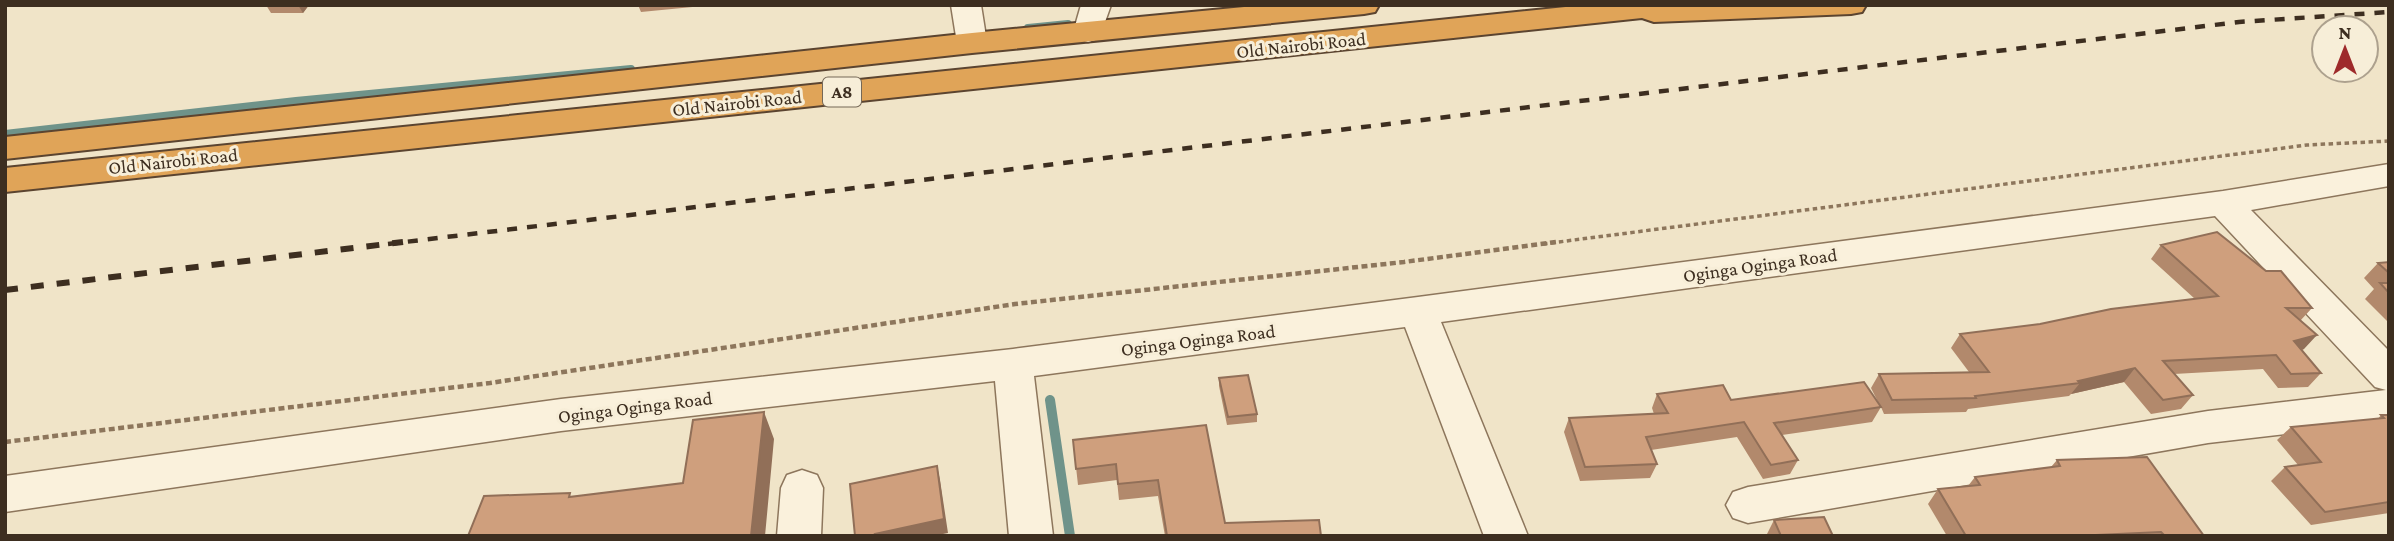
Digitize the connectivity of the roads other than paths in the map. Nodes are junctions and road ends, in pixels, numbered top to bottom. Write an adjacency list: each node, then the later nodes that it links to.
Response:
1 (966, 5): 7 (street)
2 (1364, 5): 6 (highway, Old Nairobi Road / A8)
3 (1678, 5): 5 (highway, Old Nairobi Road / A8)
4 (1851, 5): 5 (highway)
5 (1610, 14): 10 (highway, Old Nairobi Road / A8)
6 (1092, 19): 7 (highway, Old Nairobi Road / A8)
7 (972, 43): 8 (highway, Old Nairobi Road / A8)
8 (5, 148)
9 (2389, 175): 11 (street, Oginga Oginga Road)
10 (5, 180)
11 (2223, 203): 12 (street, Oginga Oginga Road); 14 (street)
12 (1418, 311): 13 (street, Oginga Oginga Road); 21 (street)
13 (1013, 364): 17 (street, Oginga Oginga Road); 20 (street)
14 (2389, 376)
15 (2389, 406): 18 (street)
16 (802, 488): 19 (street)
17 (5, 494)
18 (1748, 505)
19 (799, 536)
20 (1031, 536)
21 (1506, 536)

